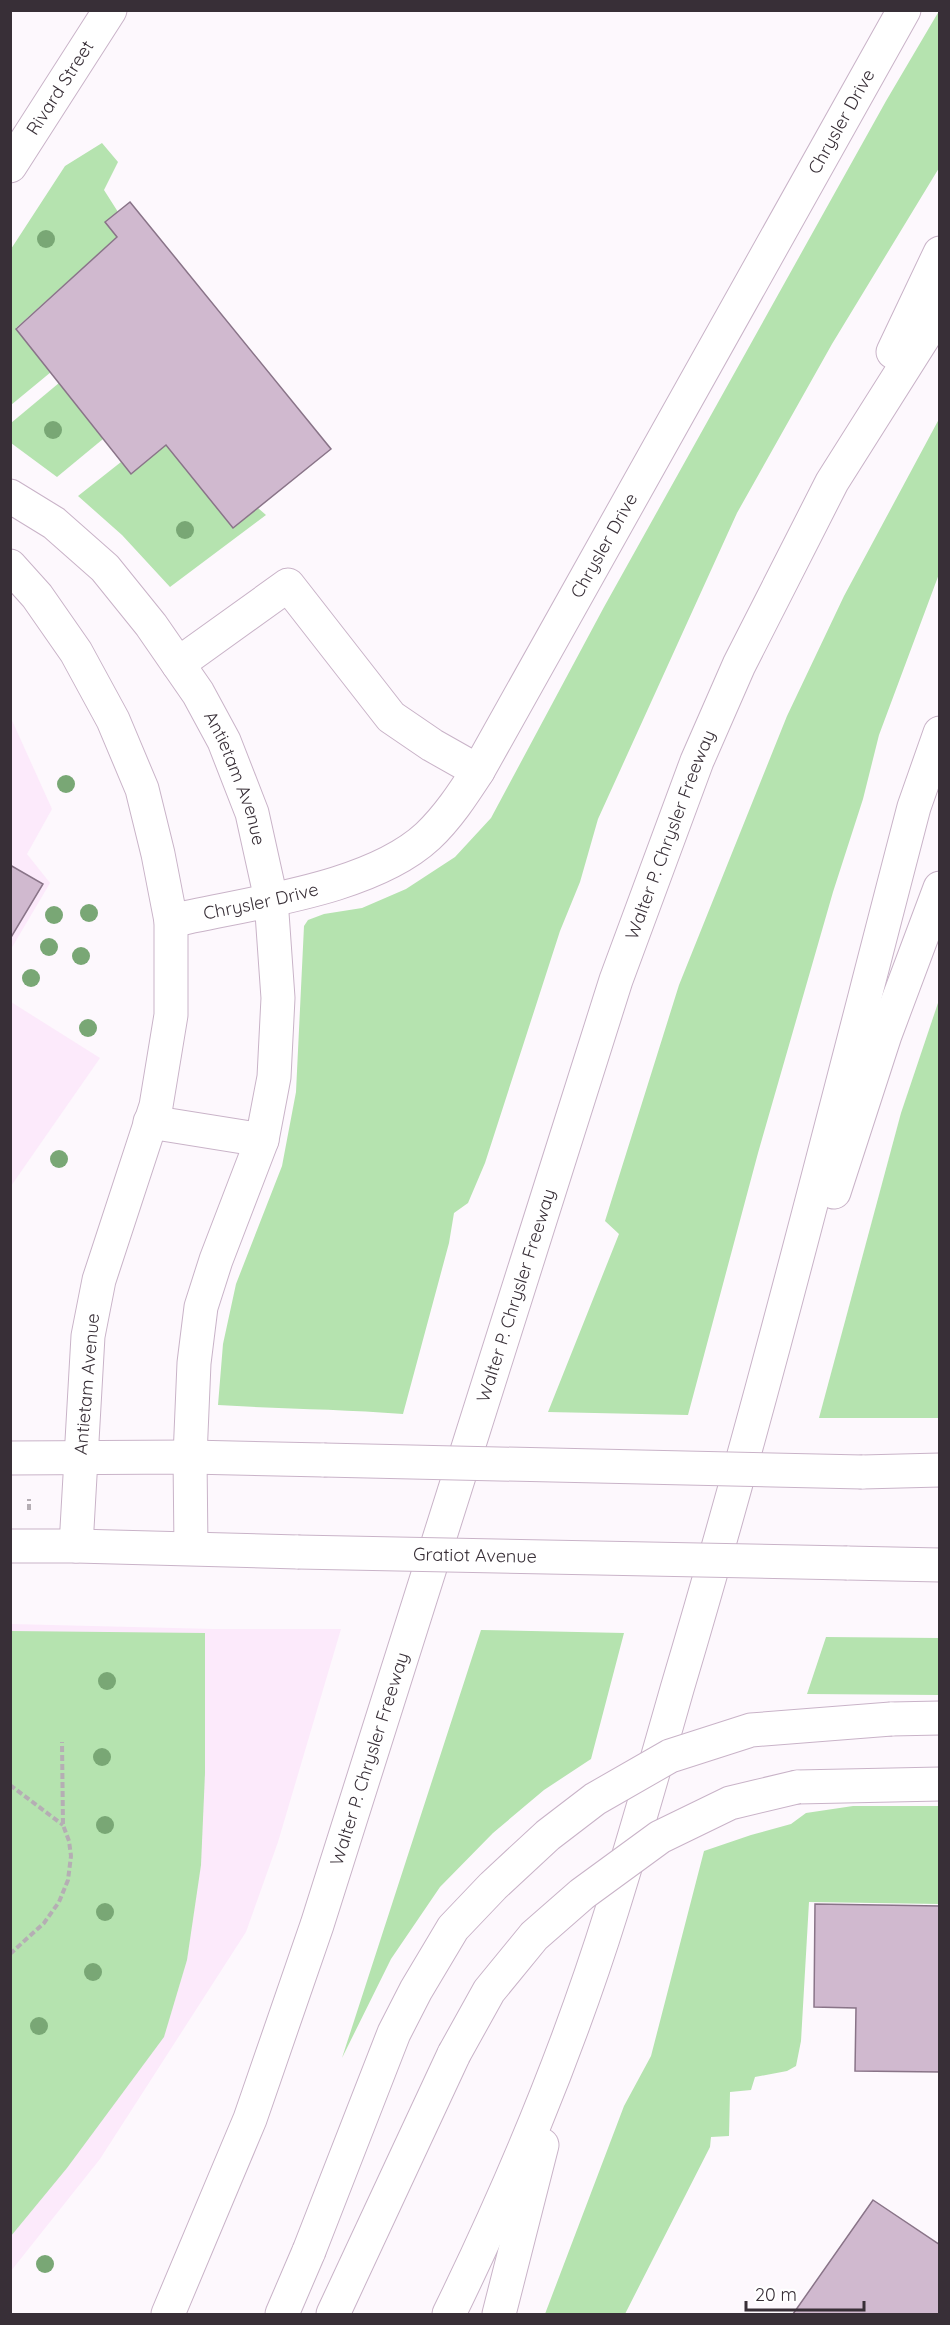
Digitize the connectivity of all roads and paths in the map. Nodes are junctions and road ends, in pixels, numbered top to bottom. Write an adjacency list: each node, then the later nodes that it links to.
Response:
1 (110, 10): 3 (main road, Rivard Street)
2 (904, 10): 11 (main road, Chrysler Drive)
3 (10, 166)
4 (939, 253): 6 (main road)
5 (939, 311): 6 (main road, Walter P. Chrysler Freeway)
6 (832, 482): 33 (main road, Walter P. Chrysler Freeway)
7 (10, 496): 9 (main road, Antietam Avenue)
8 (10, 567): 14 (main road, Antietam Avenue)
9 (178, 664): 11 (main road); 13 (main road, Antietam Avenue)
10 (939, 733): 21 (main road)
11 (477, 771): 13 (main road, Chrysler Drive)
12 (939, 888): 21 (main road)
13 (272, 899): 14 (main road, Chrysler Drive); 16 (main road, Antietam Avenue)
14 (171, 921): 15 (main road, Antietam Avenue)
15 (150, 1122): 16 (main road); 19 (main road, Antietam Avenue)
16 (262, 1140): 17 (main road, Antietam Avenue)
17 (190, 1457): 19 (main road); 20 (main road, bridge); 24 (main road, Antietam Avenue)
18 (10, 1458): 19 (main road)
19 (80, 1458): 23 (main road, Antietam Avenue)
20 (939, 1470)
21 (726, 1525): 32 (main road)
22 (10, 1546): 23 (main road, Gratiot Avenue)
23 (76, 1546): 24 (main road, Gratiot Avenue)
24 (191, 1548): 25 (main road, Gratiot Avenue, bridge)
25 (939, 1566)
26 (939, 1718): 34 (main road, bridge)
27 (62, 1742): 30 (path)
28 (939, 1784): 35 (main road, bridge)
29 (10, 1785): 30 (path)
30 (63, 1825): 31 (path)
31 (10, 1954)
32 (576, 2016): 36 (main road); 37 (main road)
33 (168, 2314)
34 (282, 2314)
35 (333, 2314)
36 (449, 2314)
37 (499, 2314)

